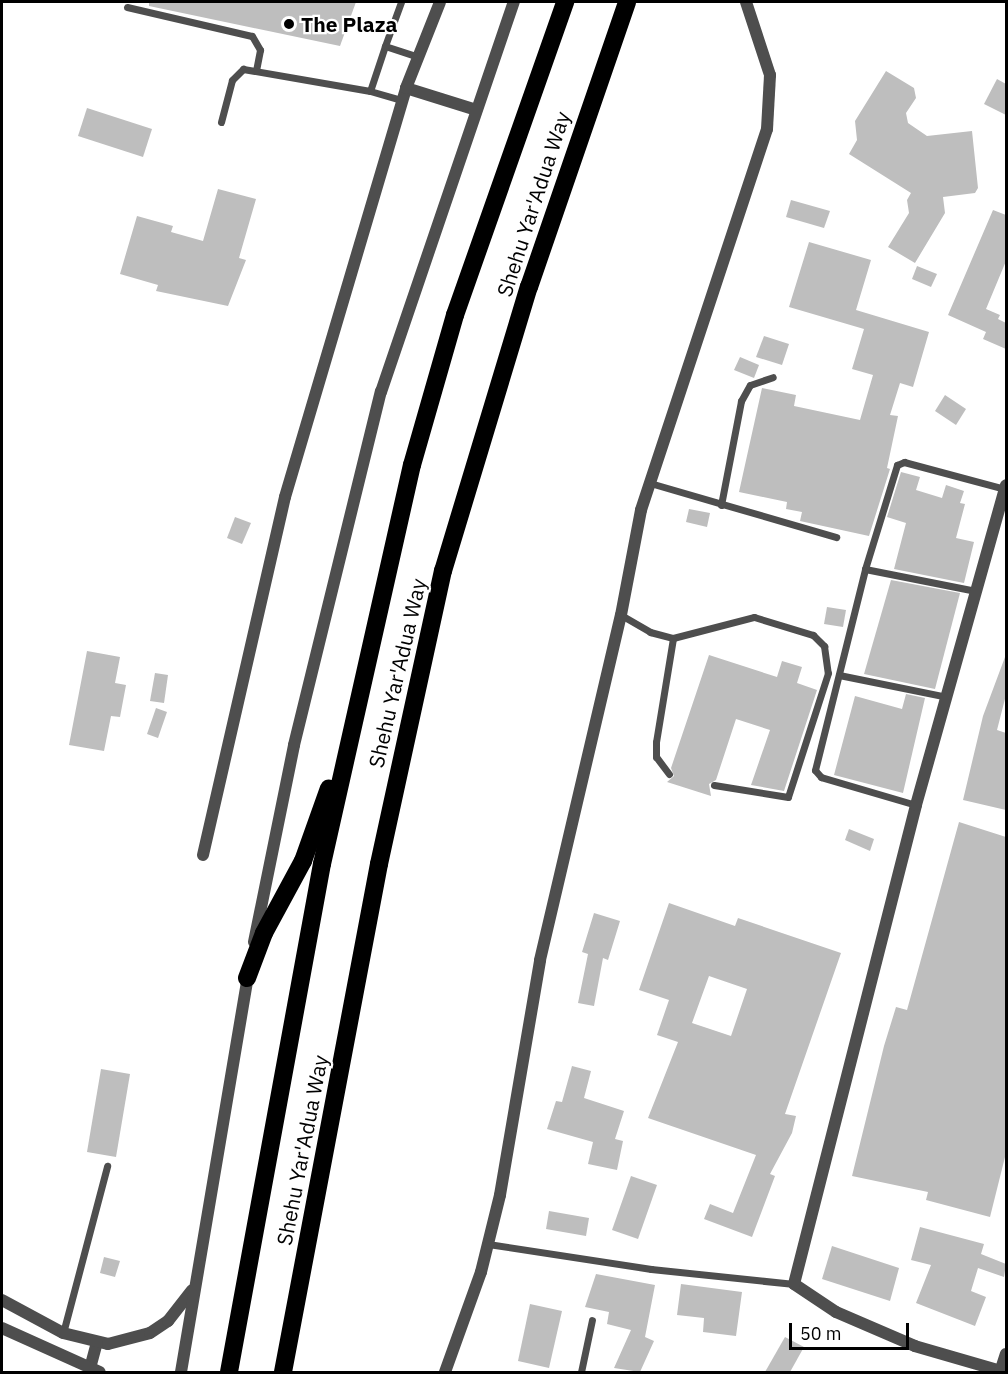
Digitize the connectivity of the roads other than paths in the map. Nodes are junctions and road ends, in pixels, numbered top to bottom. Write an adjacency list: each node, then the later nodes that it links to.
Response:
1 (401, 2): 8 (lane)
2 (440, 2): 9 (street)
3 (514, 2): 13 (street)
4 (565, 2): 26 (highway, Shehu Yar'Adua Way)
5 (627, 2): 45 (highway, Shehu Yar'Adua Way)
6 (746, 2): 16 (street)
7 (128, 7): 10 (lane)
8 (385, 46): 9 (lane); 11 (lane)
9 (418, 57): 12 (street)
10 (256, 71): 11 (lane); 14 (lane)
11 (370, 91): 12 (lane)
12 (404, 94): 13 (street); 30 (street)
13 (476, 110): 31 (street)
14 (221, 122)
15 (772, 377): 18 (lane)
16 (650, 483): 18 (lane); 22 (street)
17 (1006, 487): 20 (lane); 21 (street)
18 (721, 505): 19 (lane)
19 (836, 537)
20 (865, 569): 21 (lane); 24 (lane)
21 (976, 591): 25 (street)
22 (621, 615): 23 (lane); 33 (street)
23 (673, 638): 27 (lane); 28 (lane)
24 (839, 675): 25 (lane); 29 (lane)
25 (947, 697): 29 (street)
26 (350, 736): 31 (highway); 44 (highway, Shehu Yar'Adua Way)
27 (669, 774)
28 (714, 785)
29 (916, 805): 34 (street)
30 (203, 855)
31 (248, 978): 35 (street)
32 (106, 1167): 39 (lane)
33 (488, 1244): 34 (lane); 46 (street)
34 (794, 1284): 48 (street)
35 (193, 1290): 40 (street); 43 (street)
36 (2, 1300): 39 (street)
37 (592, 1320): 47 (lane)
38 (2, 1328): 42 (street)
39 (63, 1333): 40 (street)
40 (97, 1342): 42 (street)
41 (1006, 1354): 48 (street)
42 (93, 1371)
43 (181, 1372)
44 (229, 1372)
45 (283, 1372)
46 (445, 1372)
47 (581, 1372)
48 (1001, 1372)

